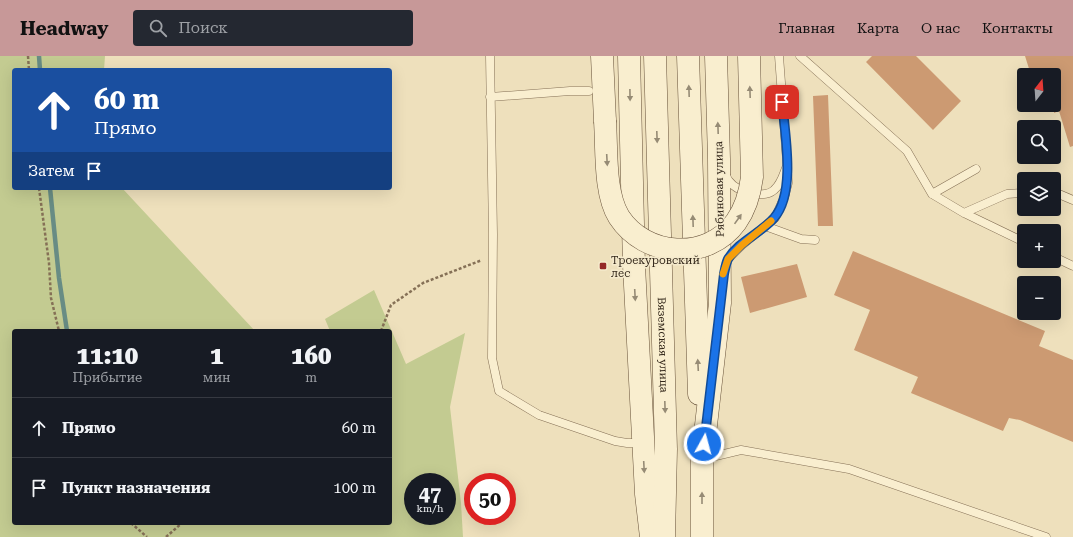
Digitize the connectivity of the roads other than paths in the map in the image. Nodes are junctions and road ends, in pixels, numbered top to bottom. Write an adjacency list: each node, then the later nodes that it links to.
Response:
1 (490, 56): 11 (lane)
2 (602, 56): 7 (main road, one-way to 7, bridge)
3 (629, 56): 26 (main road, one-way to 26)
4 (655, 56): 29 (main road, Вяземская улица, one-way to 29)
5 (688, 56): 27 (main road, one-way to 5)
6 (716, 56): 12 (main road, Рябиновая улица, one-way to 6)
7 (749, 56)
8 (779, 56): 13 (lane)
9 (800, 56): 16 (lane)
10 (589, 91): 11 (lane)
11 (490, 97): 26 (lane)
12 (719, 159): 13 (lane); 25 (main road, Рябиновая улица)
13 (787, 164): 20 (lane)
14 (976, 170): 16 (lane)
15 (1017, 193): 19 (lane)
16 (932, 194): 19 (lane)
17 (1061, 195): 18 (lane)
18 (1073, 200)
19 (964, 213): 21 (lane)
20 (765, 226): 22 (lane); 25 (lane)
21 (1017, 239)
22 (815, 240)
23 (1061, 260): 24 (lane)
24 (1073, 266)
25 (720, 303): 27 (main road, Рябиновая улица)
26 (643, 443): 28 (main road, one-way to 28)
27 (702, 460): 30 (main road, Рябиновая улица, one-way to 27); 31 (lane)
28 (651, 537)
29 (664, 537)
30 (702, 537)
31 (1046, 537)

